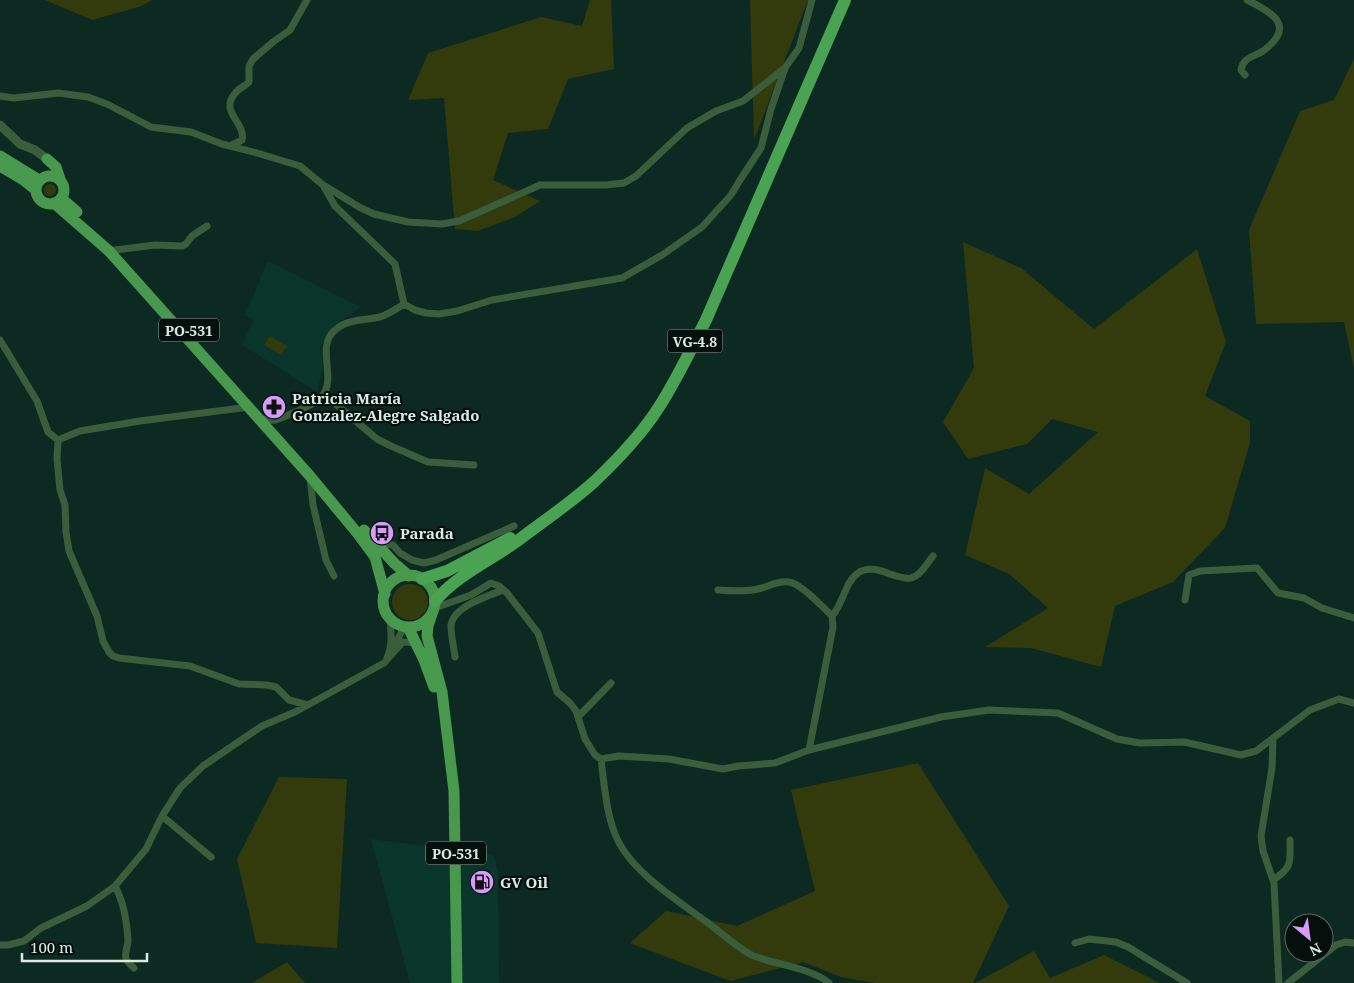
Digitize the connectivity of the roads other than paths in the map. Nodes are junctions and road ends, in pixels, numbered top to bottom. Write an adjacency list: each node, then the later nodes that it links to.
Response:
1 (307, 0): 11 (street)
2 (812, 0): 6 (street)
3 (845, 0): 10 (highway, VG-4.8)
4 (854, 0): 10 (highway)
5 (1246, 0): 7 (street)
6 (785, 68): 17 (street); 21 (street)
7 (1245, 75)
8 (0, 96): 11 (street)
9 (0, 125): 13 (street)
10 (789, 130): 31 (highway, VG-4.8)
11 (230, 146): 17 (street)
12 (0, 156): 16 (main road, PO-531)
13 (47, 159): 15 (main road); 16 (main road)
14 (0, 166): 16 (main road, PO-531)
15 (60, 179): 16 (main road, PO-531); 18 (main road)
16 (40, 182): 18 (main road, PO-531)
17 (323, 184): 21 (street)
18 (59, 199): 20 (main road, PO-531); 24 (main road, PO-531)
19 (207, 226): 20 (street)
20 (115, 250): 25 (main road, PO-531)
21 (404, 304): 23 (street)
22 (0, 340): 26 (street)
23 (324, 394): 25 (street); 27 (street)
24 (242, 405): 26 (street); 28 (main road, PO-531)
25 (276, 425): 33 (main road, PO-531)
26 (58, 440): 55 (street)
27 (474, 465)
28 (310, 476): 29 (main road, PO-531); 30 (street)
29 (327, 496): 30 (street); 41 (main road, PO-531)
30 (313, 505): 35 (street)
31 (549, 516): 37 (highway, VG-4.8); 38 (highway, VG-4.8)
32 (514, 526): 33 (street)
33 (374, 542): 36 (main road, PO-531)
34 (933, 556): 45 (street)
35 (334, 576)
36 (409, 576): 37 (main road, PO-531); 41 (main road)
37 (422, 579): 44 (main road)
38 (451, 585): 42 (street); 44 (highway, VG-4.8)
39 (503, 590): 42 (street); 51 (street); 56 (street)
40 (718, 590): 45 (street)
41 (385, 594): 46 (main road, PO-531)
42 (462, 597): 44 (street)
43 (1185, 600): 47 (street)
44 (434, 608): 48 (main road); 57 (main road, PO-531)
45 (832, 616): 59 (street)
46 (390, 618): 48 (main road, PO-531); 52 (street)
47 (1354, 618)
48 (406, 627): 49 (main road, PO-531); 50 (street)
49 (417, 644): 50 (street); 57 (main road, PO-531)
50 (396, 650): 52 (street)
51 (455, 657)
52 (384, 663): 55 (street)
53 (611, 683): 56 (street)
54 (1354, 704): 58 (street)
55 (308, 705): 61 (street)
56 (578, 717): 60 (street)
57 (446, 723): 70 (main road, PO-531)
58 (1273, 739): 59 (street); 64 (street)
59 (810, 750): 60 (street)
60 (601, 759): 71 (street)
61 (162, 816): 63 (street); 65 (street)
62 (1290, 840): 64 (street)
63 (210, 857)
64 (1273, 880): 73 (street)
65 (114, 886): 68 (street); 69 (street)
66 (1354, 942): 74 (street)
67 (1075, 943): 72 (street)
68 (0, 944)
69 (134, 968)
70 (457, 983)
71 (829, 983)
72 (1187, 983)
73 (1279, 983)
74 (1288, 983)

